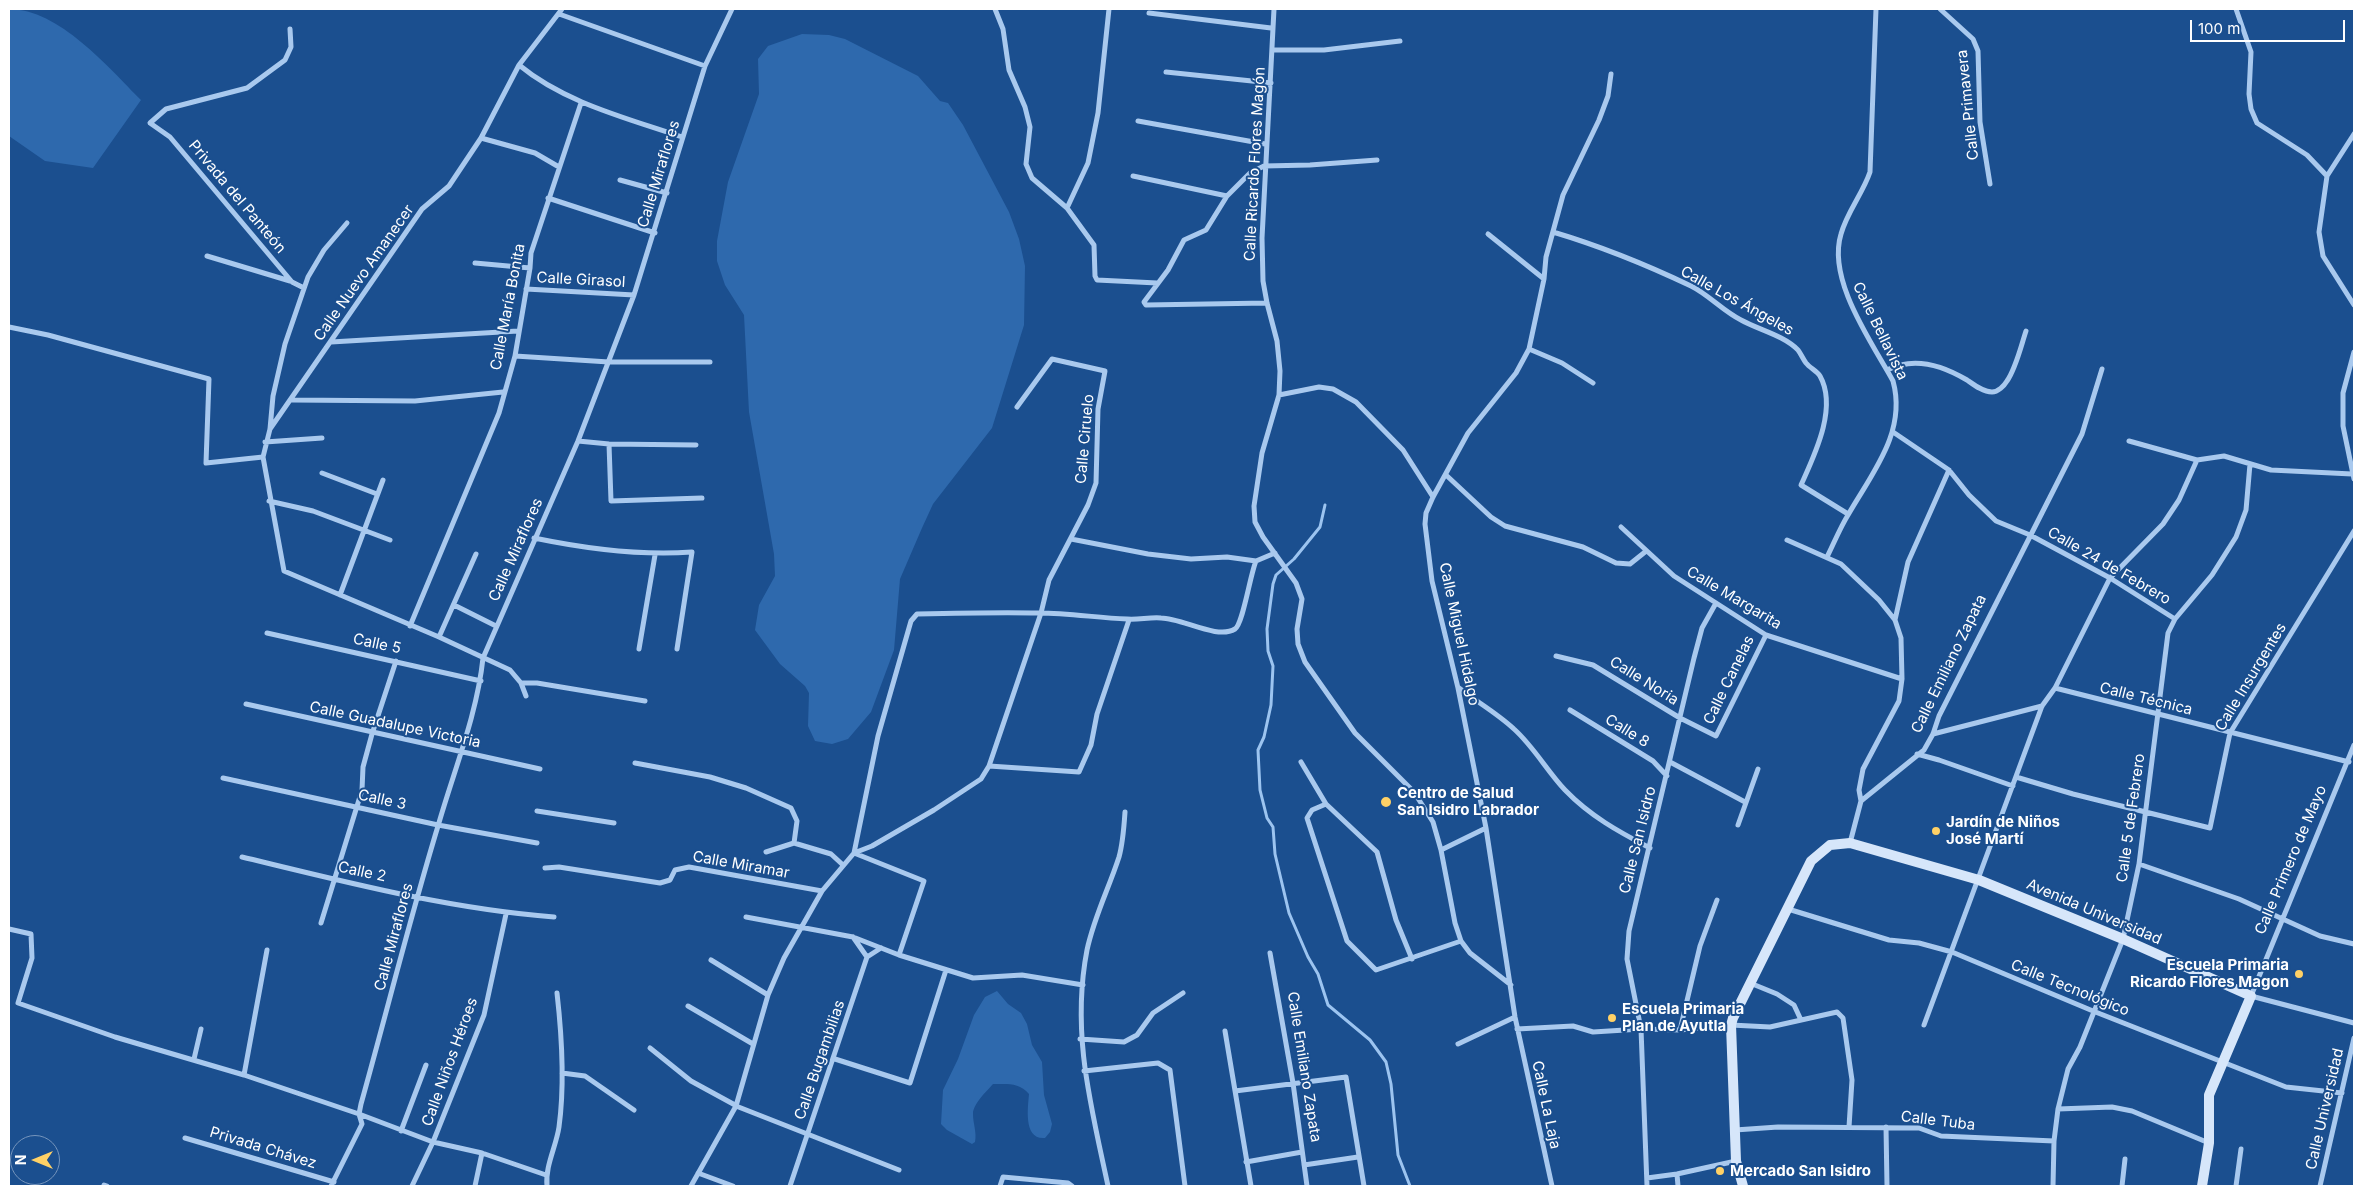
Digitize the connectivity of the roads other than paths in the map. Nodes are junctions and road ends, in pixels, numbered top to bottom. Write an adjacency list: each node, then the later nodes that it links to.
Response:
1 (732, 9): 15 (street, Calle Miraflores)
2 (995, 9): 35 (street)
3 (1109, 9): 35 (street)
4 (1274, 9): 10 (street, Calle Ricardo Flores Magón)
5 (1876, 9): 61 (street, Calle Bellavista)
6 (1940, 9): 31 (street, Calle Primavera)
7 (2236, 9): 29 (street)
8 (560, 11): 14 (street, Calle Nuevo Amanecer); 15 (street)
9 (1148, 13): 10 (street)
10 (1272, 28): 13 (street, Calle Ricardo Flores Magón)
11 (290, 29): 44 (street, Privada del Panteón)
12 (1400, 41): 13 (street)
13 (1272, 50): 18 (street, Calle Ricardo Flores Magón)
14 (519, 65): 19 (street); 23 (street, Calle Nuevo Amanecer)
15 (705, 66): 22 (street, Calle Miraflores)
16 (1166, 72): 18 (street)
17 (1611, 74): 37 (street, Calle Miguel Hidalgo)
18 (1271, 84): 24 (street, Calle Ricardo Flores Magón)
19 (581, 103): 22 (street); 27 (street, Calle María Bonita)
20 (1138, 121): 24 (street)
21 (2354, 134): 29 (street)
22 (682, 137): 32 (street, Calle Miraflores)
23 (481, 138): 27 (street); 54 (street, Calle Nuevo Amanecer)
24 (1265, 144): 26 (street, Calle Ricardo Flores Magón)
25 (1377, 160): 26 (street)
26 (1264, 166): 33 (street); 49 (street, Calle Ricardo Flores Magón)
27 (559, 167): 34 (street, Calle María Bonita)
28 (1133, 176): 33 (street)
29 (2328, 176): 50 (street)
30 (620, 180): 32 (street)
31 (1990, 184)
32 (667, 193): 38 (street, Calle Miraflores)
33 (1227, 196): 45 (street)
34 (548, 198): 38 (street); 42 (street, Calle María Bonita)
35 (1068, 208): 45 (street)
36 (347, 223): 46 (street)
37 (1553, 232): 43 (street, Calle Miguel Hidalgo); 87 (street, Calle Los Ángeles)
38 (655, 233): 48 (street, Calle Miraflores)
39 (1488, 234): 43 (street)
40 (207, 256): 44 (street)
41 (475, 263): 42 (street)
42 (530, 268): 47 (street, Calle María Bonita)
43 (1544, 279): 55 (street, Calle Miguel Hidalgo)
44 (292, 282): 46 (street, Privada del Panteón)
45 (1157, 284): 49 (street)
46 (304, 288): 67 (street)
47 (526, 289): 48 (street, Calle Girasol); 53 (street, Calle María Bonita)
48 (634, 295): 58 (street, Calle Miraflores)
49 (1266, 303): 64 (street, Calle Ricardo Flores Magón)
50 (2354, 305)
51 (9, 327): 75 (street)
52 (2026, 330): 61 (street)
53 (518, 331): 54 (street); 57 (street, Calle María Bonita)
54 (331, 342): 65 (street, Calle Nuevo Amanecer)
55 (1529, 349): 62 (street); 80 (street, Calle Miguel Hidalgo)
56 (2354, 352): 81 (street)
57 (515, 356): 58 (street); 63 (street, Calle María Bonita)
58 (609, 362): 59 (street); 70 (street, Calle Miraflores)
59 (710, 362)
60 (2102, 369): 91 (street, Calle Emiliano Zapata)
61 (1887, 370): 68 (street, Calle Bellavista)
62 (1593, 383)
63 (503, 392): 65 (street); 110 (street, Calle María Bonita)
64 (1279, 395): 84 (street); 97 (street, Calle Ricardo Flores Magón)
65 (292, 400): 67 (street, Calle Nuevo Amanecer)
66 (1017, 407): 93 (street, Calle Ciruelo)
67 (270, 430): 72 (street)
68 (1893, 432): 78 (street); 87 (street, Calle Bellavista)
69 (322, 438): 72 (street)
70 (578, 441): 73 (street); 92 (street, Calle Miraflores)
71 (2129, 441): 76 (street)
72 (266, 442): 75 (street)
73 (609, 444): 74 (street); 85 (street)
74 (696, 445)
75 (263, 457): 86 (street)
76 (2198, 460): 77 (street); 102 (street)
77 (2250, 464): 81 (street); 107 (street, Calle 5 de Febrero)
78 (1949, 470): 91 (street); 109 (street)
79 (322, 473): 83 (street)
80 (1446, 475): 84 (street, Calle Miguel Hidalgo); 96 (street)
81 (2353, 476)
82 (383, 480): 83 (street)
83 (377, 494): 89 (street)
84 (1433, 497): 123 (street, Calle Miguel Hidalgo)
85 (702, 498)
86 (269, 501): 89 (street); 103 (street)
87 (1848, 514): 100 (street, Calle Bellavista)
88 (1621, 527): 96 (street, Calle Margarita)
89 (364, 529): 94 (street); 103 (street)
90 (2354, 531): 132 (street, Calle Insurgentes)
91 (2030, 535): 102 (street, Calle 24 de Febrero); 134 (street, Calle Emiliano Zapata)
92 (534, 538): 99 (street); 111 (street, Calle Miraflores)
93 (1071, 539): 101 (street); 106 (street, Calle Ciruelo)
94 (390, 540)
95 (1787, 540): 100 (street)
96 (1646, 552): 104 (street, Calle Margarita)
97 (1275, 553): 101 (street); 165 (street, Calle Ricardo Flores Magón)
98 (476, 554): 105 (street)
99 (655, 555): 115 (street); 116 (street)
100 (1828, 557): 109 (street)
101 (1256, 561): 108 (street)
102 (2110, 578): 107 (street, Calle 24 de Febrero); 124 (street)
103 (340, 595): 110 (street)
104 (1716, 604): 113 (street, Calle Margarita); 131 (street, Calle San Isidro)
105 (454, 605): 111 (street); 114 (street)
106 (1041, 613): 108 (street); 143 (street, Calle Ciruelo); 167 (street)
107 (2175, 619): 130 (street, Calle 5 de Febrero)
108 (1129, 620): 143 (street)
109 (1895, 620): 120 (street)
110 (410, 626): 114 (street)
111 (496, 626): 118 (street, Calle Miraflores)
112 (267, 633): 119 (street, Calle 5)
113 (1766, 635): 120 (street, Calle Margarita); 135 (street, Calle Canelas)
114 (439, 637): 118 (street)
115 (639, 649)
116 (677, 649)
117 (1556, 656): 131 (street, Calle Noria)
118 (483, 658): 121 (street, Calle Miraflores); 122 (street)
119 (396, 661): 121 (street, Calle 5); 133 (street)
120 (1902, 679): 150 (street)
121 (481, 681): 137 (street, Calle Miraflores)
122 (521, 682): 125 (street); 126 (street)
123 (1458, 688): 160 (street, Calle Miguel Hidalgo); 164 (street)
124 (2055, 688): 128 (street); 130 (street, Calle Técnica)
125 (526, 696)
126 (646, 701)
127 (246, 704): 133 (street, Calle Guadalupe Victoria)
128 (2042, 706): 134 (street); 147 (street)
129 (1570, 710): 146 (street, Calle 8)
130 (2158, 716): 132 (street, Calle Técnica); 156 (street, Calle 5 de Febrero)
131 (1680, 718): 135 (street, Calle Noria); 141 (street, Calle San Isidro)
132 (2230, 733): 142 (street, Calle Técnica); 156 (street, Calle Insurgentes)
133 (372, 734): 137 (street, Calle Guadalupe Victoria); 153 (street)
134 (1933, 734): 138 (street, Calle Emiliano Zapata)
135 (1716, 736)
136 (2354, 744): 142 (street, Calle Primero de Mayo)
137 (462, 752): 144 (street, Calle Guadalupe Victoria); 158 (street, Calle Miraflores)
138 (1916, 754): 149 (street); 150 (street, Calle Emiliano Zapata)
139 (635, 762): 162 (street)
140 (1301, 762): 152 (street)
141 (1670, 762): 146 (street, Calle San Isidro); 151 (street)
142 (2349, 762): 181 (street, Calle Primero de Mayo)
143 (989, 766): 167 (street)
144 (540, 769)
145 (1758, 769): 151 (street)
146 (1667, 776): 164 (street, Calle San Isidro)
147 (2016, 777): 149 (street); 156 (street, Calle Insurgentes)
148 (223, 778): 153 (street, Calle 3)
149 (2013, 786): 173 (street)
150 (1861, 800): 163 (street)
151 (1745, 802): 159 (street)
152 (1326, 804): 195 (street); 195 (street)
153 (356, 807): 158 (street, Calle 3); 172 (street)
154 (537, 811): 157 (street)
155 (1126, 812): 199 (street)
156 (2146, 813): 169 (street, Calle 5 de Febrero)
157 (614, 823)
158 (438, 825): 161 (street, Calle 3); 175 (street, Calle Miraflores)
159 (1738, 825)
160 (1486, 828): 165 (street); 200 (street, Calle Miguel Hidalgo)
161 (537, 843)
162 (794, 843): 166 (street); 170 (street)
163 (1850, 843): 173 (street, Avenida Universidad); 177 (street)
164 (1650, 848): 214 (street, Calle San Isidro)
165 (1441, 850): 187 (street, Calle Ricardo Flores Magón)
166 (766, 852)
167 (854, 853): 170 (street); 193 (street)
168 (242, 857): 172 (street, Calle 2)
169 (2139, 864): 181 (street); 186 (street, Calle 5 de Febrero)
170 (843, 865): 174 (street)
171 (545, 868): 174 (street, Calle Miramar)
172 (333, 879): 175 (street, Calle 2); 182 (street)
173 (1979, 880): 186 (street, Avenida Universidad); 191 (street)
174 (822, 891): 183 (street)
175 (418, 897): 178 (street, Calle 2); 235 (street, Calle Miraflores)
176 (1718, 900): 215 (street)
177 (1788, 908): 191 (street, Calle Tecnológico); 198 (street)
178 (506, 914): 179 (street, Calle 2); 243 (street, Calle Niños Héroes)
179 (554, 917)
180 (746, 917): 183 (street)
181 (2282, 918): 188 (street); 204 (street, Calle Primero de Mayo)
182 (321, 923)
183 (801, 927): 185 (street); 203 (street)
184 (9, 929): 223 (street)
185 (852, 936): 189 (street); 194 (street)
186 (2123, 940): 204 (street, Avenida Universidad); 206 (street, Calle 5 de Febrero)
187 (1461, 941): 195 (street); 200 (street)
188 (2354, 944)
189 (881, 948): 193 (street); 194 (street)
190 (267, 950): 228 (street)
191 (1952, 952): 206 (street, Calle Tecnológico); 211 (street)
192 (1270, 953): 229 (street, Calle Emiliano Zapata)
193 (899, 955): 197 (street)
194 (867, 957): 222 (street, Calle Bugambilias)
195 (1412, 959)
196 (711, 960): 203 (street)
197 (946, 970): 199 (street); 222 (street)
198 (1750, 983): 208 (street); 210 (street)
199 (1083, 985): 218 (street)
200 (1511, 986): 207 (street, Calle Miguel Hidalgo)
201 (557, 993): 227 (street)
202 (1183, 993): 218 (street)
203 (768, 995): 219 (street)
204 (2250, 996): 209 (street, Avenida Universidad); 224 (street, Calle Primero de Mayo)
205 (688, 1006): 219 (street)
206 (2093, 1011): 224 (street, Calle Tecnológico); 233 (street, Calle 5 de Febrero)
207 (1515, 1017): 213 (street, Calle Miguel Hidalgo); 220 (street)
208 (1801, 1020): 210 (street); 236 (street)
209 (2354, 1022)
210 (1731, 1025): 215 (street); 238 (street)
211 (1924, 1025)
212 (201, 1029): 223 (street)
213 (1517, 1029): 214 (street); 272 (street, Calle La Laja)
214 (1641, 1029): 215 (street); 257 (street, Calle San Isidro)
215 (1680, 1030)
216 (1225, 1031): 230 (street)
217 (2354, 1038): 231 (street, Calle Universidad)
218 (1080, 1039): 226 (street)
219 (753, 1044): 232 (street)
220 (1458, 1044)
221 (650, 1048): 232 (street)
222 (835, 1059): 240 (street, Calle Bugambilias)
223 (194, 1060): 228 (street)
224 (2222, 1062): 231 (street, Calle Tecnológico); 244 (street, Calle Primero de Mayo)
225 (426, 1065): 239 (street)
226 (1084, 1070): 267 (street); 268 (street)
227 (562, 1073): 234 (street); 256 (street)
228 (244, 1075): 235 (street)
229 (1293, 1083): 230 (street); 246 (street, Calle Emiliano Zapata); 248 (street)
230 (1234, 1091): 251 (street)
231 (2342, 1093): 281 (street, Calle Universidad)
232 (736, 1105): 240 (street); 254 (street)
233 (2058, 1109): 242 (street, Calle 5 de Febrero); 244 (street)
234 (634, 1110)
235 (359, 1114): 239 (street); 258 (street, Calle Miraflores)
236 (1849, 1127): 237 (street, Calle Tuba); 238 (street, Calle Tuba)
237 (1886, 1128): 242 (street, Calle Tuba); 276 (street)
238 (1735, 1130): 250 (street)
239 (401, 1131): 243 (street)
240 (808, 1134): 253 (street); 264 (street, Calle Bugambilias)
241 (185, 1138): 258 (street, Privada Chávez)
242 (2054, 1141): 277 (street, Calle 5 de Febrero)
243 (433, 1142): 247 (street); 259 (street, Calle Niños Héroes)
244 (2209, 1143): 279 (street, Calle Primero de Mayo)
245 (2241, 1148): 280 (street)
246 (1302, 1152): 251 (street); 252 (street, Calle Emiliano Zapata)
247 (482, 1153): 256 (street); 260 (street)
248 (1358, 1157): 252 (street); 271 (street)
249 (2125, 1159): 278 (street)
250 (1736, 1161): 255 (street); 275 (street)
251 (1246, 1162): 269 (street)
252 (1304, 1165): 270 (street, Calle Emiliano Zapata)
253 (898, 1170)
254 (698, 1173): 262 (street); 263 (street)
255 (1677, 1174): 257 (street); 274 (street)
256 (546, 1175): 261 (street)
257 (1646, 1178): 273 (street, Calle San Isidro)
258 (333, 1184)
259 (412, 1186)
260 (475, 1186)
261 (547, 1186)
262 (691, 1186)
263 (733, 1186)
264 (790, 1186)
265 (1000, 1186): 266 (street)
266 (1072, 1186)
267 (1108, 1186)
268 (1184, 1186)
269 (1251, 1186)
270 (1307, 1186)
271 (1364, 1186)
272 (1552, 1186)
273 (1647, 1186)
274 (1678, 1186)
275 (1743, 1186)
276 (1886, 1186)
277 (2053, 1186)
278 (2122, 1186)
279 (2202, 1186)
280 (2236, 1186)
281 (2320, 1186)

